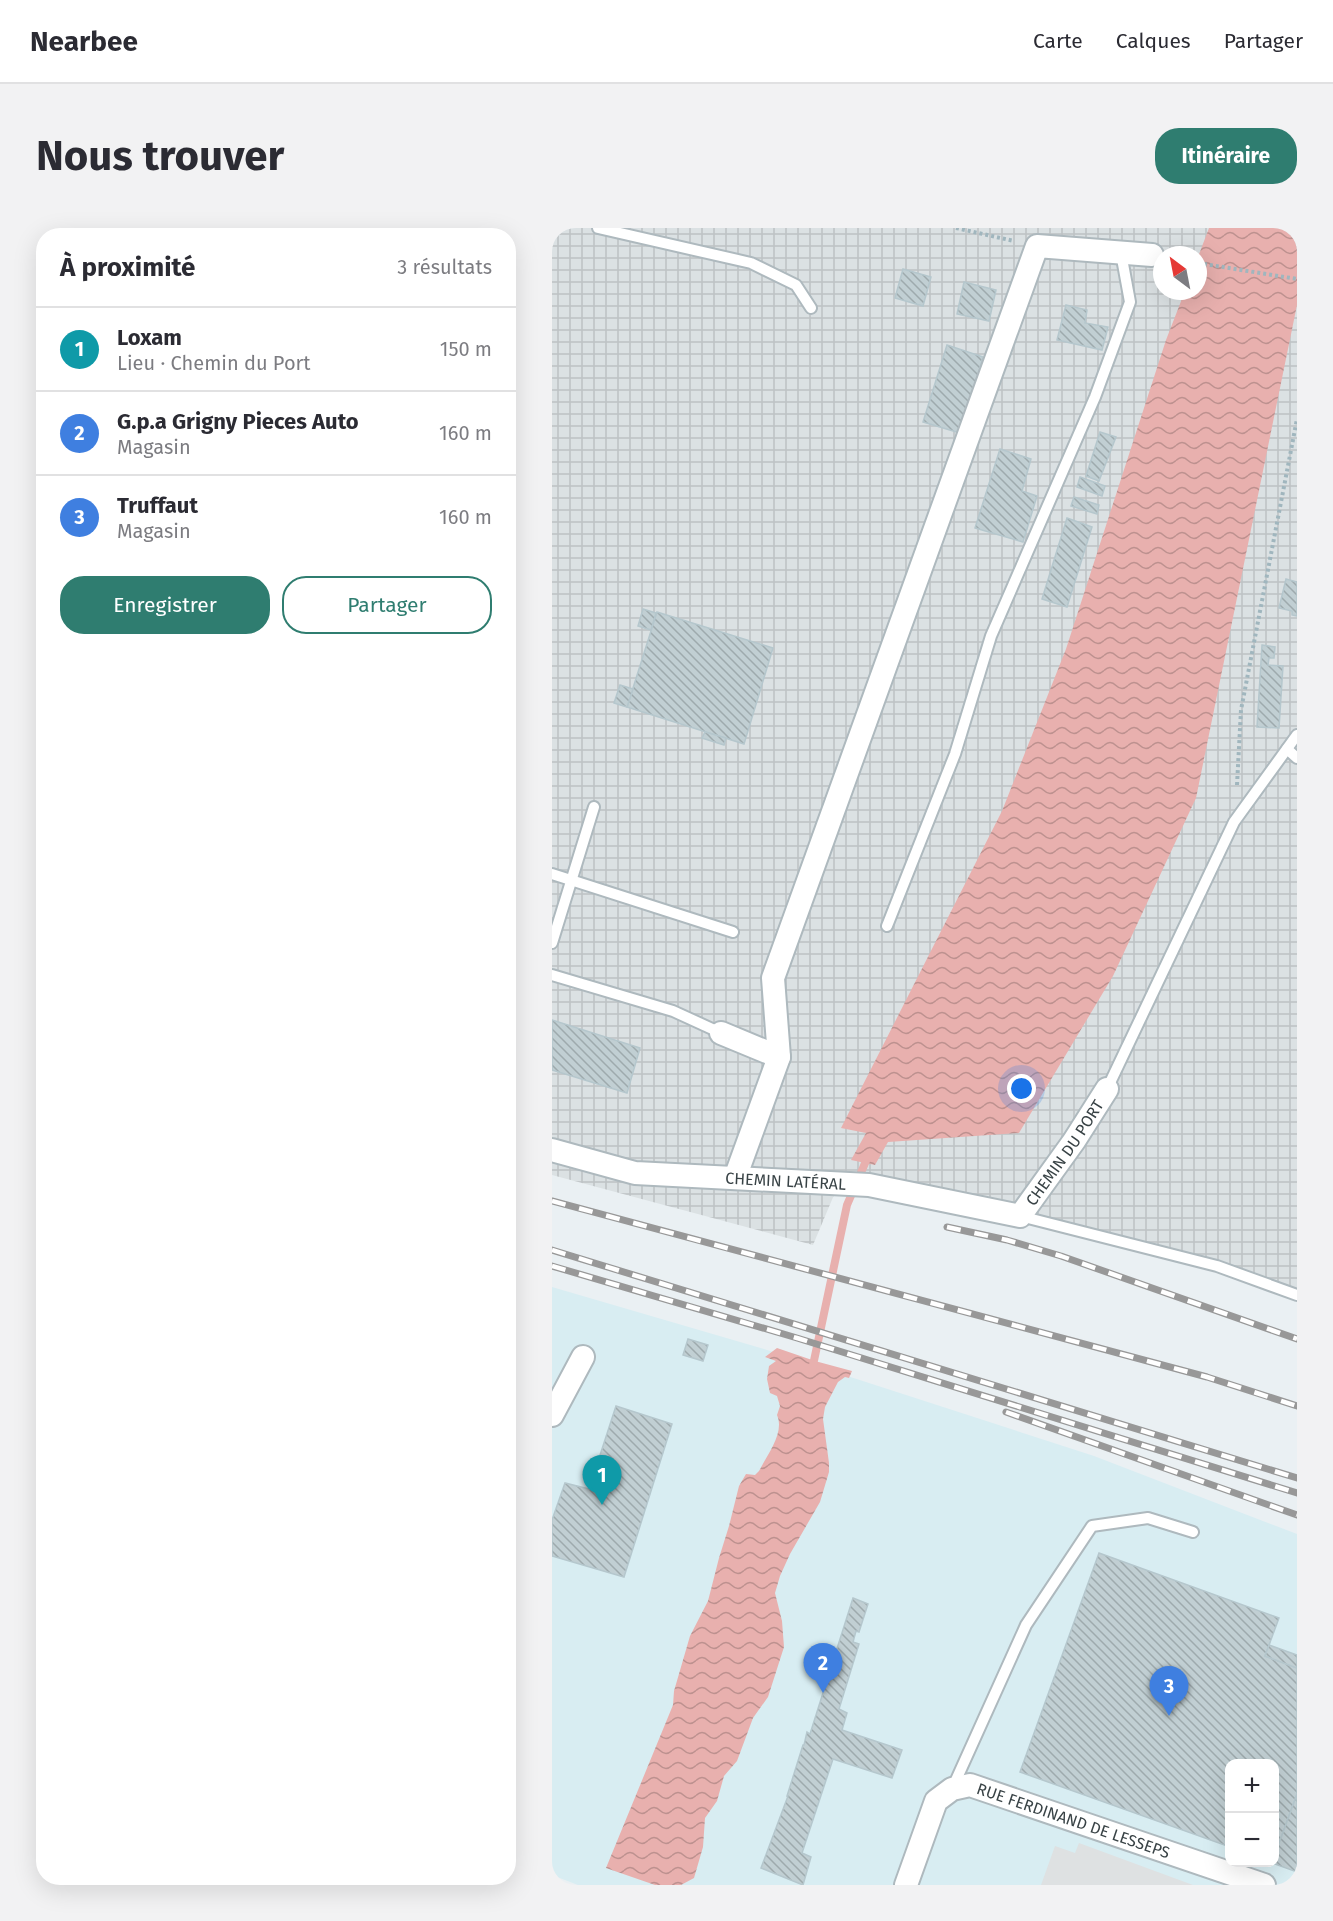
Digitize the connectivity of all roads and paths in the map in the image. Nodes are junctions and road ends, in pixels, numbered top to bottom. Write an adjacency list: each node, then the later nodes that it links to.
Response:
1 (598, 228): 8 (lane)
2 (956, 228): 3 (path)
3 (1037, 246): 4 (street); 22 (street)
4 (1120, 253): 5 (street); 17 (lane)
5 (1152, 255)
6 (1207, 264): 7 (path)
7 (1297, 279)
8 (811, 308)
9 (1297, 419): 14 (path)
10 (1297, 735): 11 (lane)
11 (1287, 749): 12 (lane); 14 (lane)
12 (1297, 758)
13 (594, 807): 16 (lane)
14 (1234, 822): 23 (lane)
15 (552, 874): 16 (lane)
16 (572, 879): 18 (lane); 19 (lane)
17 (887, 926)
18 (734, 932)
19 (552, 943)
20 (552, 975): 21 (lane)
21 (721, 1034): 22 (street)
22 (779, 1057): 25 (street)
23 (1107, 1089): 26 (street, CHEMIN DU PORT)
24 (552, 1149): 25 (street, CHEMIN LATÉRAL)
25 (735, 1178): 26 (street, CHEMIN LATÉRAL)
26 (1020, 1216): 27 (lane)
27 (1297, 1295)
28 (583, 1357): 29 (street)
29 (552, 1415)
30 (1193, 1532): 31 (lane)
31 (952, 1789): 32 (street); 33 (street, RUE FERDINAND DE LESSEPS)
32 (906, 1885)
33 (1264, 1885)

